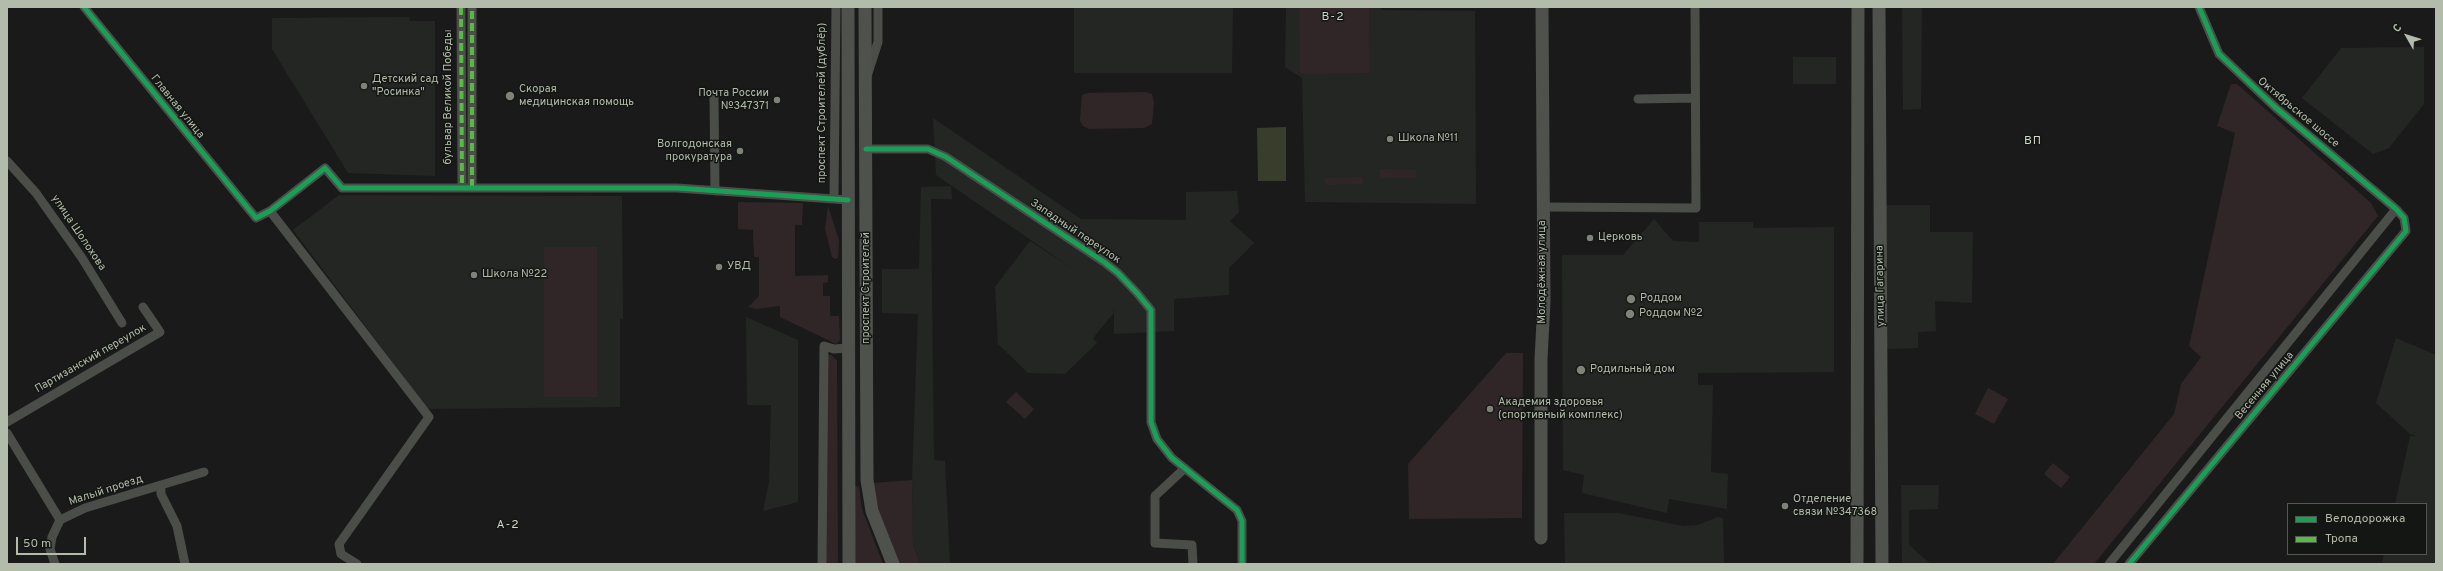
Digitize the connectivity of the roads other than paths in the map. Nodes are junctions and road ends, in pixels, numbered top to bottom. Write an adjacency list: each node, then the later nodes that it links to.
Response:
1 (84, 7): 26 (street, Главная улица)
2 (461, 7): 20 (street, бульвар Великой Победы)
3 (472, 7): 19 (street, бульвар Великой Победы)
4 (836, 7): 22 (street, проспект Строителей (дублёр))
5 (848, 7): 23 (street, проспект Строителей)
6 (865, 7): 13 (street, проспект Строителей)
7 (878, 7): 13 (street)
8 (1542, 7): 24 (street, Молодёжная улица)
9 (1695, 7): 15 (street)
10 (1858, 7): 46 (street, улица Гагарина)
11 (1879, 7): 47 (street, улица Гагарина)
12 (2199, 7): 25 (street, Октябрьское шоссе)
13 (865, 86): 17 (street, проспект Строителей)
14 (714, 96): 21 (street)
15 (1695, 98): 16 (street); 24 (street)
16 (1638, 99)
17 (866, 149): 33 (street, Западный переулок); 43 (street, проспект Строителей)
18 (7, 161): 29 (street, улица Шолохова)
19 (472, 187): 20 (street); 21 (street)
20 (462, 188): 26 (street)
21 (715, 191): 22 (street)
22 (834, 199): 23 (street)
23 (848, 200): 30 (street, проспект Строителей)
24 (1543, 207): 37 (street, Молодёжная улица)
25 (2396, 209): 27 (street, Октябрьское шоссе); 48 (street, Весенняя улица)
26 (270, 211): 40 (street)
27 (2404, 218): 49 (street, Весенняя улица)
28 (143, 307): 31 (street, Партизанский переулок)
29 (122, 323)
30 (848, 348): 41 (street); 42 (street, проспект Строителей)
31 (7, 422)
32 (7, 433): 36 (street)
33 (1185, 468): 44 (street); 45 (street, Западный переулок)
34 (204, 472): 35 (street, Малый проезд)
35 (161, 486): 36 (street, Малый проезд); 39 (street)
36 (60, 520): 38 (street, Малый проезд)
37 (1541, 538)
38 (54, 564)
39 (185, 564)
40 (357, 564)
41 (822, 564)
42 (849, 564)
43 (893, 564)
44 (1193, 564)
45 (1242, 564)
46 (1857, 564)
47 (1882, 564)
48 (2108, 564)
49 (2129, 564)

